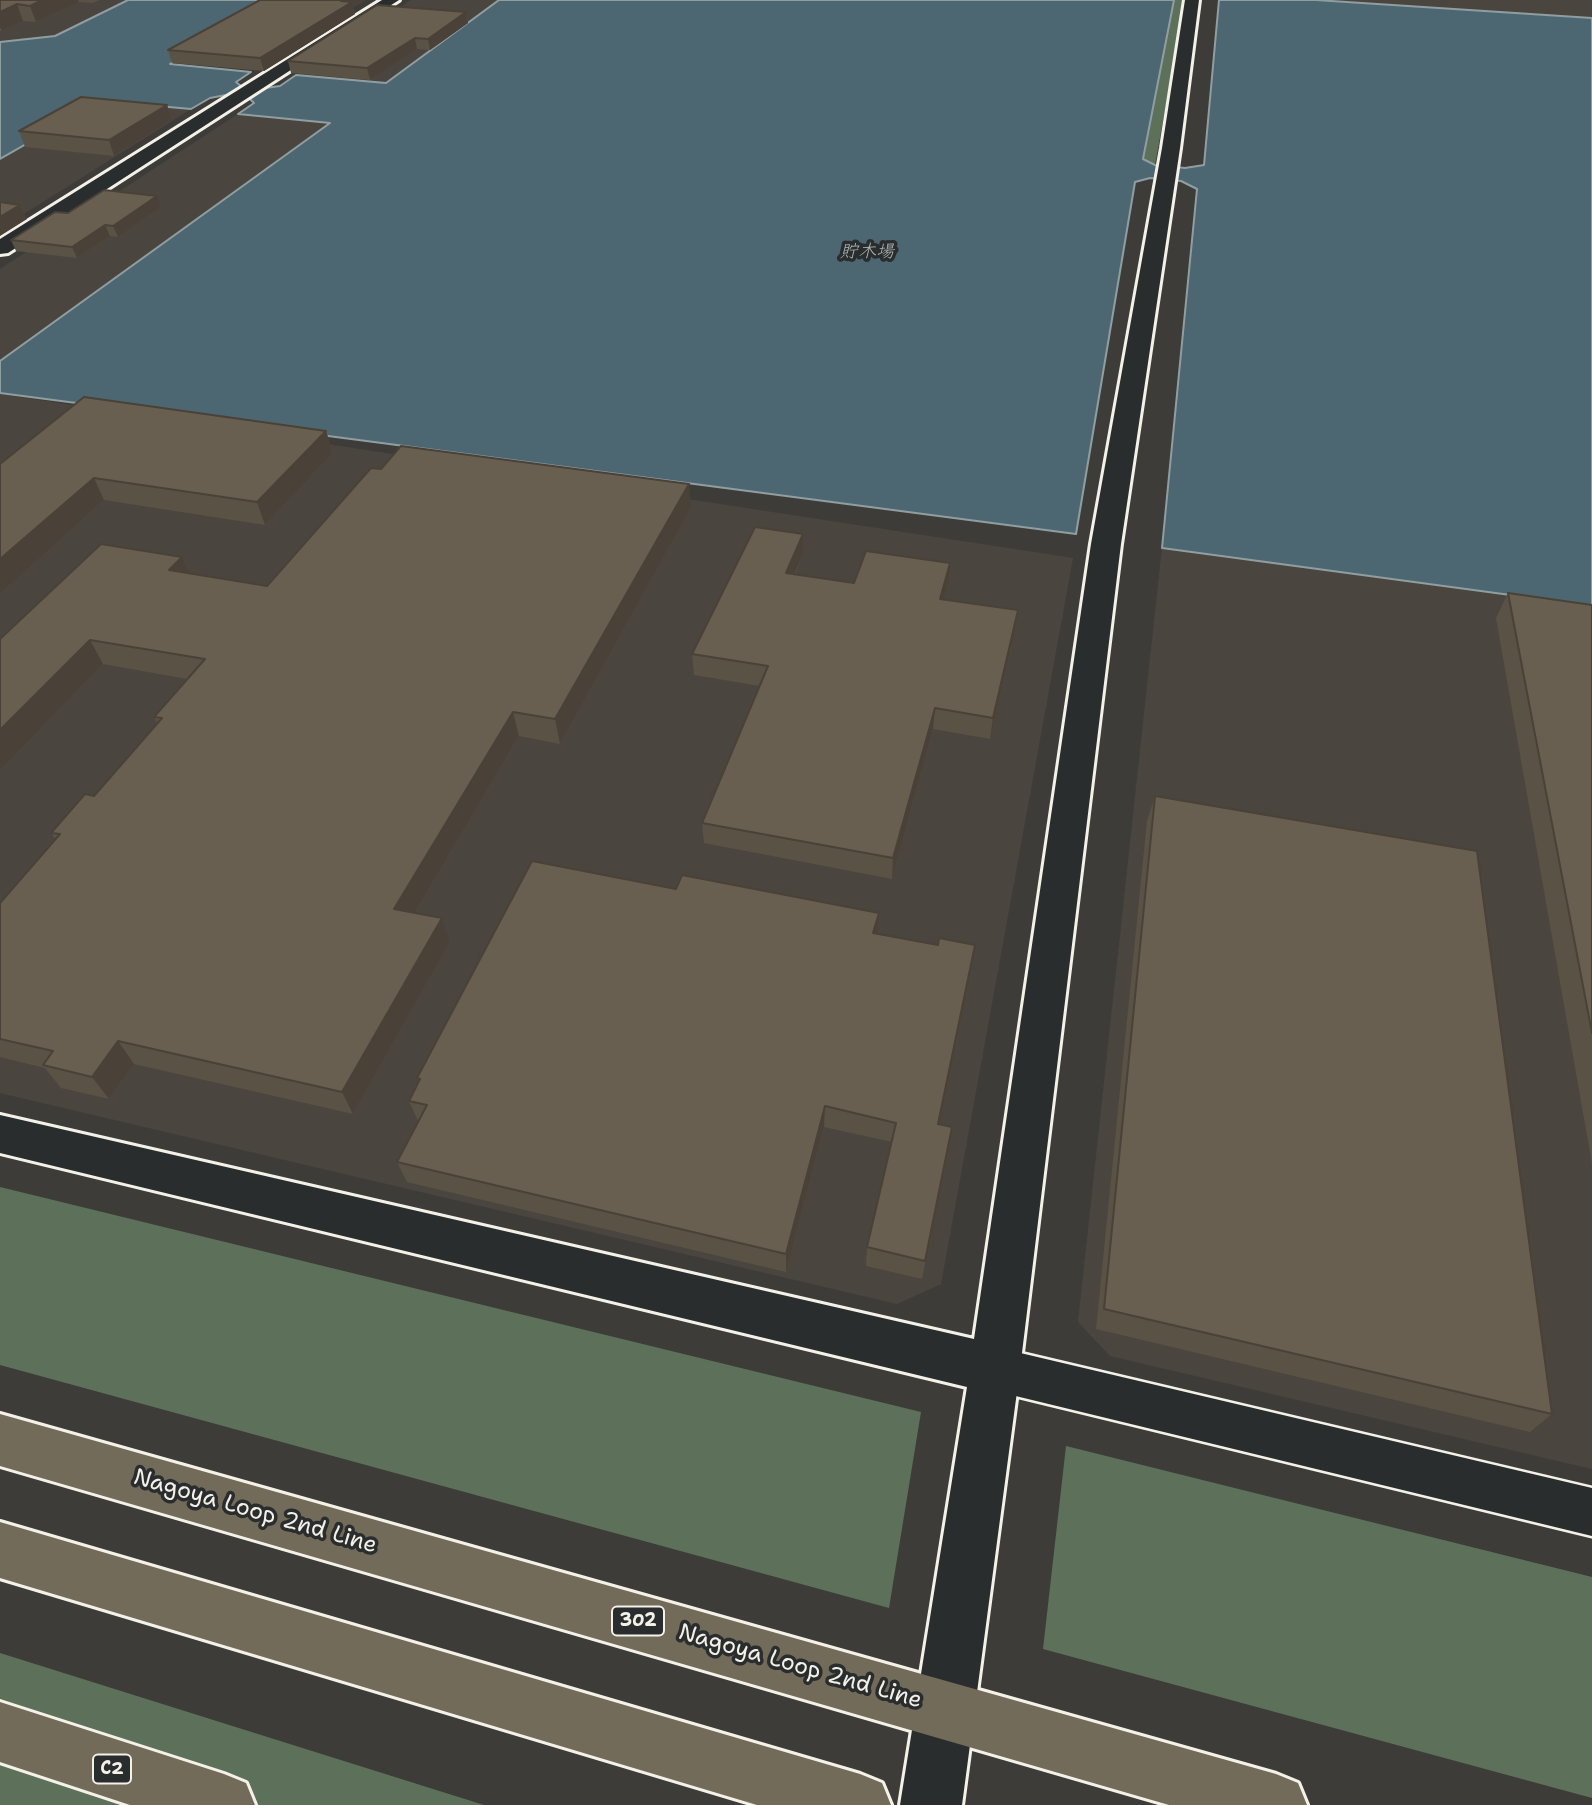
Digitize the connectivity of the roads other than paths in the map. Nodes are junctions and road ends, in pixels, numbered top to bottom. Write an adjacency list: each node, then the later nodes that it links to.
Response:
1 (392, 0): 3 (street)
2 (1192, 0): 5 (street)
3 (0, 248)
4 (0, 1135): 5 (street)
5 (995, 1369): 7 (street); 9 (street)
6 (0, 1440): 9 (highway, Nagoya Loop 2nd Line / 302)
7 (1592, 1512)
8 (0, 1550): 12 (highway)
9 (945, 1709): 13 (street); 14 (highway, Nagoya Loop 2nd Line / 302)
10 (0, 1732): 11 (highway, C2)
11 (224, 1805)
12 (860, 1805)
13 (931, 1805)
14 (1276, 1805)

